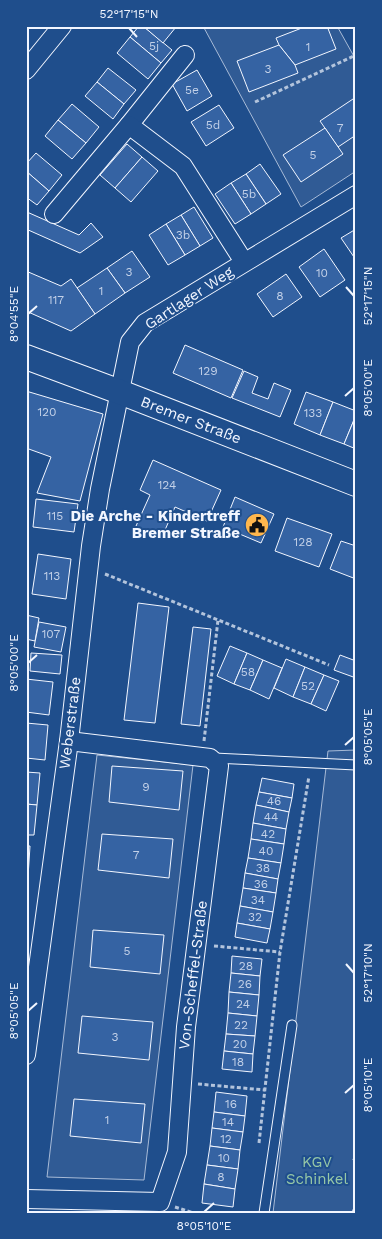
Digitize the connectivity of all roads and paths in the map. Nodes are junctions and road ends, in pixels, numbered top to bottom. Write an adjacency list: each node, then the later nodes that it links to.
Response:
1 (62, 26): 4 (street)
2 (186, 55): 6 (street)
3 (356, 55): 5 (path)
4 (26, 70)
5 (255, 102)
6 (129, 125): 8 (street); 9 (street, Gartlager Weg)
7 (356, 195): 9 (street, Gartlager Weg)
8 (54, 214)
9 (244, 262): 11 (street, Gartlager Weg)
10 (26, 358): 11 (main road, Bremer Straße)
11 (120, 392): 12 (main road, Bremer Straße); 13 (street, Weberstraße)
12 (356, 484)
13 (89, 567): 14 (path); 16 (street, Weberstraße)
14 (218, 620): 15 (path); 17 (path)
15 (329, 665)
16 (69, 741): 17 (street); 23 (street, Weberstraße)
17 (206, 758): 18 (lane); 20 (street, Von-Scheffel-Straße)
18 (311, 763): 19 (lane); 21 (path)
19 (356, 764)
20 (196, 945): 21 (path); 24 (street, Von-Scheffel-Straße)
21 (280, 952): 25 (path)
22 (292, 1025): 28 (lane)
23 (26, 1055)
24 (182, 1083): 25 (path); 27 (street, Von-Scheffel-Straße)
25 (265, 1090): 26 (path)
26 (258, 1146)
27 (26, 1199)
28 (264, 1213)

